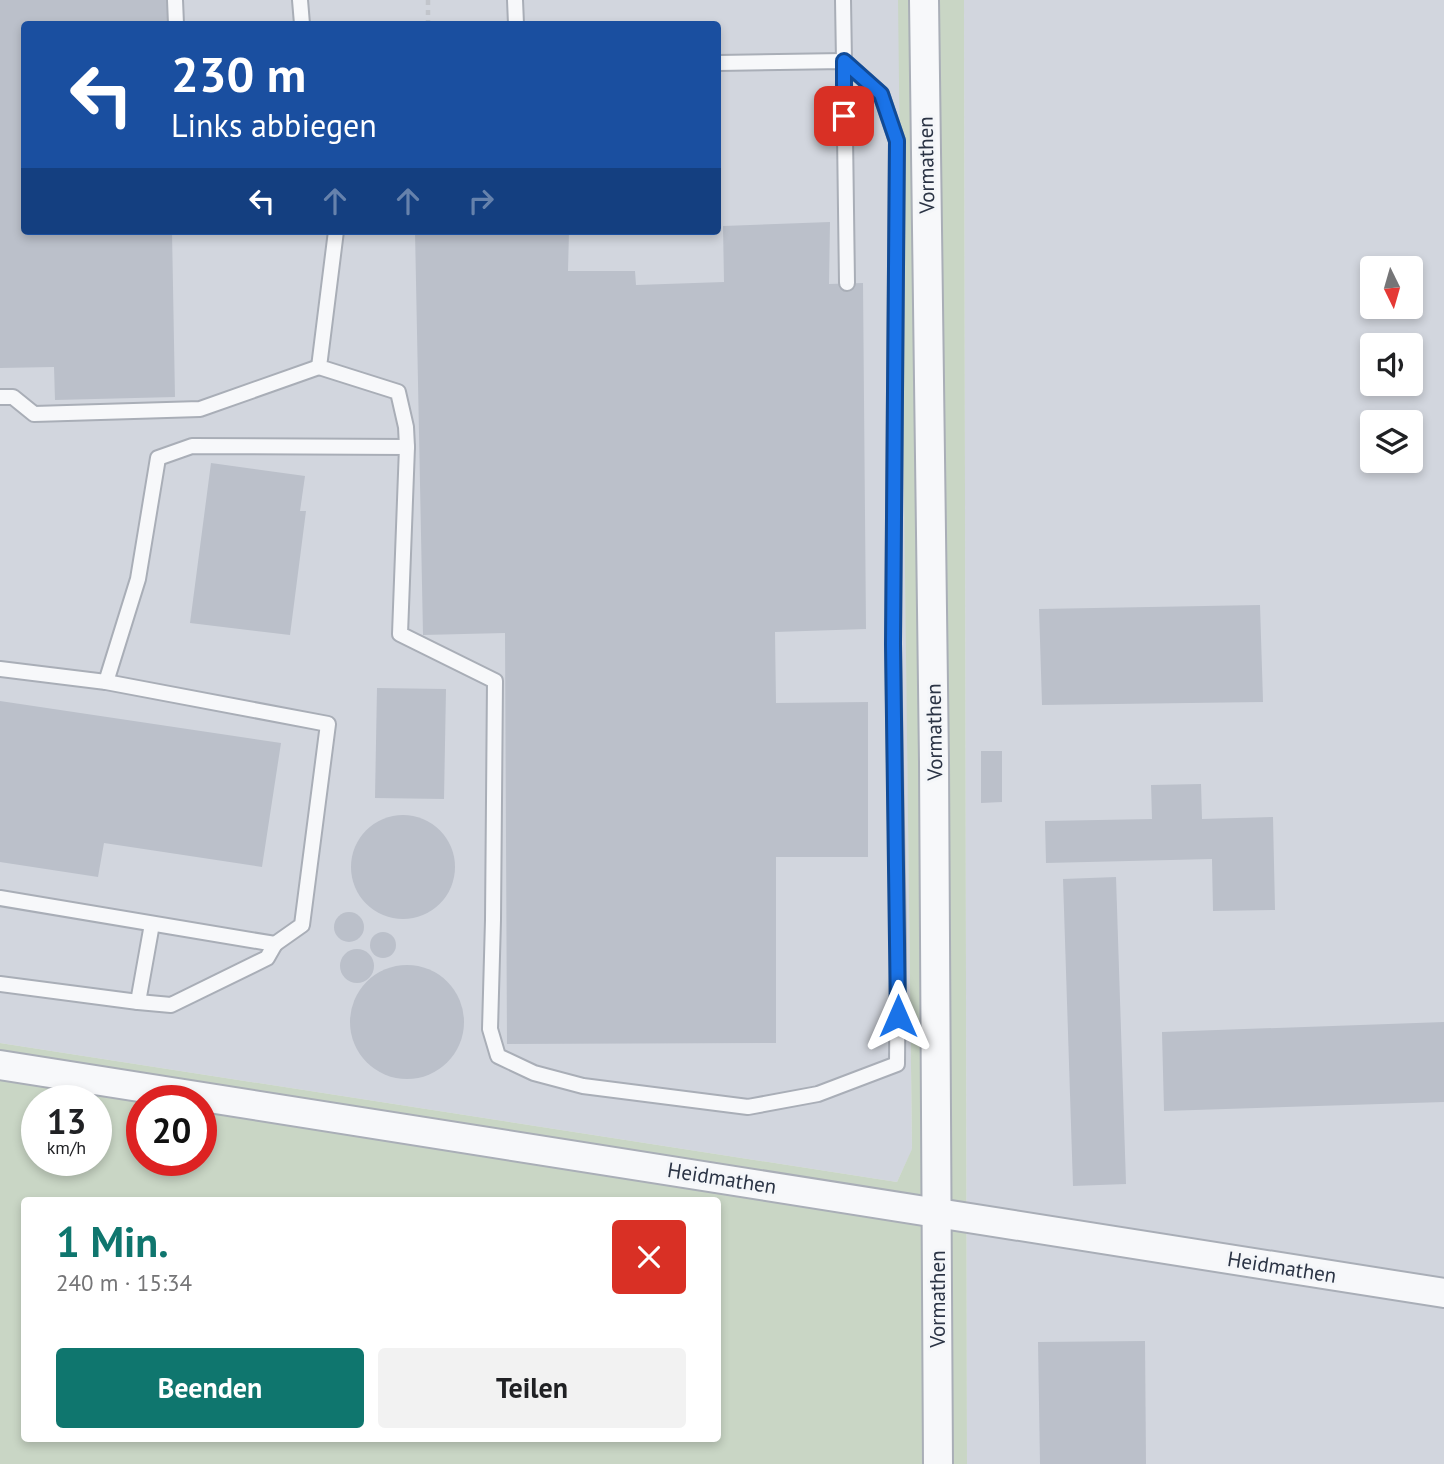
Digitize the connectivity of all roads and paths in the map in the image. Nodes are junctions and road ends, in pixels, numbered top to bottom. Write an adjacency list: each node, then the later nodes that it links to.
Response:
1 (175, 0): 7 (lane)
2 (300, 0): 8 (lane)
3 (428, 0): 9 (path)
4 (515, 0): 10 (lane)
5 (843, 0): 11 (lane)
6 (924, 0): 26 (street, Vormathen)
7 (176, 21)
8 (302, 21)
9 (428, 21)
10 (516, 21)
11 (844, 61): 12 (lane); 14 (lane); 17 (lane)
12 (721, 64)
13 (336, 235): 15 (lane)
14 (847, 283)
15 (319, 367): 16 (lane); 17 (lane)
16 (0, 397)
17 (407, 447): 19 (lane)
18 (0, 669): 19 (lane)
19 (106, 682): 22 (lane)
20 (0, 898): 21 (lane)
21 (152, 924): 22 (lane); 24 (lane)
22 (275, 944): 24 (lane)
23 (0, 984): 24 (lane)
24 (138, 1002)
25 (0, 1065): 26 (street, Heidmathen)
26 (936, 1212): 27 (street, Heidmathen); 28 (street, Vormathen)
27 (1444, 1293)
28 (938, 1464)

